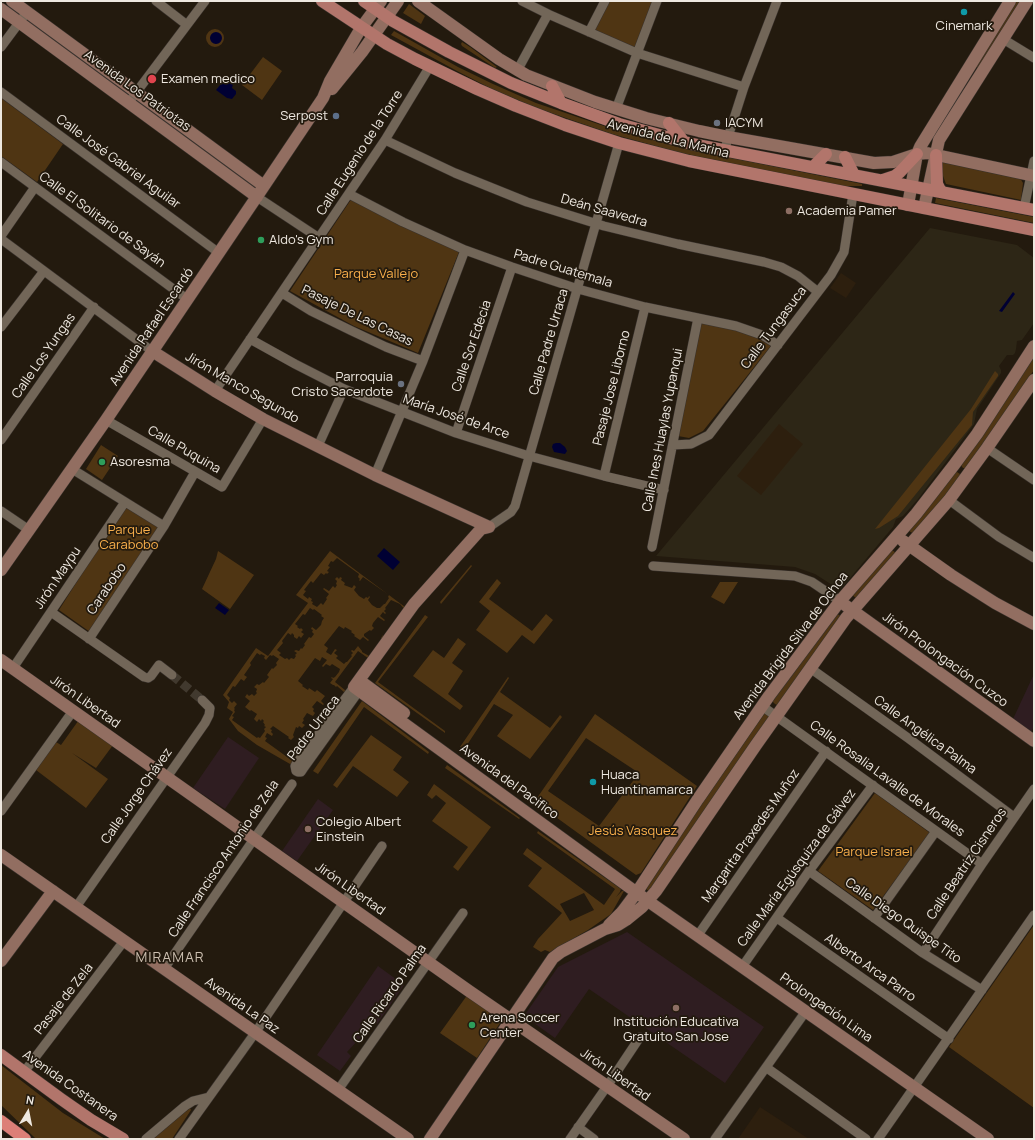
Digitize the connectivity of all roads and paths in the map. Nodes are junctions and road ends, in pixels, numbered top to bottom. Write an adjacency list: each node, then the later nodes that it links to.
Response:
1 (12, 1): 16 (street, Avenida Los Patriotas)
2 (156, 1): 20 (street)
3 (205, 1): 20 (street)
4 (322, 1): 21 (main road, Avenida de La Marina)
5 (364, 1): 14 (main road, Avenida de La Marina)
6 (398, 1): 18 (street, Avenida Rafael Escardó)
7 (418, 1): 29 (street, Avenida de La Marina)
8 (522, 1): 17 (street)
9 (605, 1): 22 (street)
10 (657, 1): 26 (street)
11 (777, 1): 31 (street)
12 (1010, 1): 45 (street)
13 (1027, 1): 24 (street)
14 (378, 5): 18 (main road, Avenida de La Marina); 21 (street, Avenida Rafael Escardó)
15 (1, 8): 19 (street, Avenida Los Patriotas)
16 (27, 12): 19 (street); 33 (street, Avenida Los Patriotas)
17 (548, 14): 22 (street); 29 (street)
18 (387, 17): 23 (street, Avenida Rafael Escardó); 36 (main road, Avenida de La Marina)
19 (20, 22): 25 (street); 35 (street, Avenida Los Patriotas)
20 (187, 24): 33 (street)
21 (362, 28): 23 (main road, Avenida de La Marina); 34 (street, Avenida Rafael Escardó)
22 (589, 32): 26 (street)
23 (374, 36): 28 (main road, Avenida de La Marina); 34 (street, Avenida Rafael Escardó)
24 (1003, 39): 27 (street); 46 (street)
25 (1, 47)
26 (637, 53): 31 (street); 37 (street)
27 (1034, 58)
28 (430, 66): 40 (street, Calle Eugenio de la Torre); 42 (main road, Avenida de La Marina)
29 (517, 70): 30 (street, Avenida de La Marina)
30 (552, 86): 36 (main road); 37 (street, Avenida de La Marina)
31 (744, 87): 39 (street)
32 (1, 92): 71 (street, Calle José Gabriel Aguilar)
33 (137, 92): 35 (street); 54 (street, Avenida Los Patriotas)
34 (323, 98): 54 (street, Avenida Rafael Escardó)
35 (129, 102): 61 (street, Avenida Los Patriotas)
36 (561, 103): 41 (main road, Avenida de La Marina)
37 (616, 109): 38 (street, Avenida de La Marina)
38 (669, 124): 39 (street, Avenida de La Marina); 41 (main road)
39 (728, 137): 43 (street); 44 (street, Avenida de La Marina)
40 (385, 140): 59 (street, Calle Eugenio de la Torre); 65 (street, Deán Saavedra)
41 (684, 142): 43 (main road, Avenida de La Marina)
42 (619, 143): 60 (main road, Avenida de La Marina); 65 (street, Calle Padre Urraca)
43 (725, 150): 50 (main road, Avenida de La Marina)
44 (826, 154): 47 (street, Avenida de La Marina); 50 (main road)
45 (917, 154): 46 (street, Avenida de La Marina); 47 (street, Avenida de La Marina); 53 (main road); 55 (street)
46 (936, 156): 52 (street, Avenida de La Marina); 57 (street); 58 (main road)
47 (845, 157): 51 (main road)
48 (1034, 161): 52 (street)
49 (1, 162): 56 (street, Calle El Solitario de Sayán)
50 (813, 167): 51 (main road, Avenida de La Marina)
51 (854, 175): 53 (main road, Avenida de La Marina)
52 (1032, 176): 64 (street)
53 (883, 180): 55 (main road, Avenida de La Marina)
54 (264, 186): 61 (street, Avenida Rafael Escardó)
55 (912, 186): 57 (main road, Avenida de La Marina); 62 (street)
56 (36, 187): 67 (street); 77 (street, Calle El Solitario de Sayán)
57 (929, 189): 58 (main road, Avenida de La Marina); 63 (street)
58 (942, 192): 64 (main road, Avenida de La Marina)
59 (349, 194): 68 (street, Calle Eugenio de la Torre); 70 (street, Padre Guatemala)
60 (853, 194): 62 (main road, Avenida de La Marina); 75 (street, Calle Tungasuca)
61 (257, 196): 68 (street); 71 (street, Avenida Rafael Escardó)
62 (908, 205): 63 (main road, Avenida de La Marina)
63 (924, 208): 66 (main road, Avenida de La Marina)
64 (1029, 209)
65 (596, 224): 74 (street, Calle Padre Urraca); 75 (street, Deán Saavedra)
66 (1034, 230)
67 (1, 236)
68 (319, 238): 76 (street, Calle Eugenio de la Torre)
69 (1, 239): 73 (street, Jirón Manco Segundo)
70 (465, 250): 72 (street, Padre Guatemala); 86 (street)
71 (219, 253): 77 (street, Avenida Rafael Escardó)
72 (512, 267): 74 (street, Padre Guatemala); 93 (street, Calle Sor Edecia)
73 (44, 271): 78 (street, Jirón Manco Segundo); 81 (street)
74 (578, 289): 79 (street, Padre Guatemala); 98 (street, Calle Padre Urraca)
75 (818, 292): 83 (street, Calle Tungasuca)
76 (282, 293): 82 (street, Calle Eugenio de la Torre); 86 (street, Pasaje De Las Casas)
77 (187, 299): 85 (street, Avenida Rafael Escardó)
78 (94, 307): 85 (street, Jirón Manco Segundo); 94 (street, Calle Los Yungas)
79 (645, 307): 80 (street, Padre Guatemala); 104 (street, Pasaje Jose Liborno)
80 (698, 318): 83 (street, Padre Guatemala); 95 (street, Calle Ines Huaylas Yupanqui)
81 (1, 327)
82 (250, 339): 88 (street, María José de Arce); 89 (street, Calle Eugenio de la Torre)
83 (778, 345): 95 (street, Calle Tungasuca)
84 (1034, 346): 99 (street, Avenida Brigida Silva de Ochoa)
85 (152, 351): 89 (street, Jirón Manco Segundo); 92 (street, Avenida Rafael Escardó)
86 (423, 361): 90 (street)
87 (1034, 380): 97 (street, Avenida Brigida Silva de Ochoa)
88 (344, 389): 90 (street, María José de Arce); 96 (street)
89 (215, 391): 91 (street, Jirón Manco Segundo)
90 (402, 412): 93 (street, María José de Arce); 102 (street)
91 (263, 419): 96 (street, Jirón Manco Segundo); 101 (street, Calle Puquina)
92 (106, 420): 100 (street, Avenida Rafael Escardó); 101 (street, Calle Puquina)
93 (456, 433): 98 (street, María José de Arce)
94 (1, 440)
95 (673, 445): 106 (street, Calle Ines Huaylas Yupanqui)
96 (318, 446): 102 (street, Jirón Manco Segundo)
97 (990, 450): 103 (street, Avenida Brigida Silva de Ochoa); 105 (street)
98 (529, 456): 104 (street, María José de Arce); 111 (street, Padre Urraca)
99 (954, 465): 103 (street); 113 (street, Avenida Brigida Silva de Ochoa)
100 (72, 469): 108 (street); 112 (street, Avenida Rafael Escardó)
101 (195, 472): 110 (street, Carabobo)
102 (375, 474): 111 (street, Jirón Manco Segundo)
103 (968, 475): 107 (street, Avenida Brigida Silva de Ochoa)
104 (604, 476): 106 (street, María José de Arce)
105 (1034, 480)
106 (664, 490): 114 (street, Calle Ines Huaylas Yupanqui)
107 (949, 500): 115 (street, Avenida Brigida Silva de Ochoa); 116 (street)
108 (125, 502): 110 (street); 121 (street, Jirón Maypu)
109 (1, 511): 112 (street)
110 (164, 526): 123 (street, Carabobo)
111 (489, 527): 128 (street, Padre Urraca)
112 (28, 530): 118 (street, Avenida Rafael Escardó)
113 (897, 536): 115 (street); 119 (street, Avenida Brigida Silva de Ochoa)
114 (652, 546)
115 (909, 546): 120 (street, Avenida Brigida Silva de Ochoa); 122 (street)
116 (1034, 558)
117 (653, 566): 119 (street)
118 (1, 570)
119 (840, 601): 120 (street, Jirón Prolongación Cuzco); 130 (street, Avenida Brigida Silva de Ochoa)
120 (852, 610): 126 (street, Avenida Brigida Silva de Ochoa); 133 (street, Jirón Prolongación Cuzco)
121 (51, 612): 123 (street); 125 (street, Jirón Maypu)
122 (1034, 624)
123 (89, 639): 127 (street)
124 (1, 660): 125 (street, Jirón Libertad)
125 (13, 668): 131 (street, Jirón Libertad)
126 (815, 671): 132 (street, Avenida Brigida Silva de Ochoa); 140 (street, Calle Angélica Palma)
127 (172, 675)
128 (359, 686): 128 (street, Padre Urraca); 147 (street, Avenida del Pacifico)
129 (202, 700): 135 (street, Calle Jorge Chávez)
130 (762, 706): 132 (street, Calle Rosalia Lavalle de Morales); 147 (street, Avenida Brigida Silva de Ochoa)
131 (73, 711): 135 (street, Jirón Libertad); 139 (street)
132 (777, 716): 134 (street, Calle Rosalia Lavalle de Morales); 149 (street, Avenida Brigida Silva de Ochoa)
133 (1034, 741)
134 (826, 751): 137 (street, Calle Rosalia Lavalle de Morales); 157 (street, Margarita Praxedes Muñoz)
135 (166, 777): 142 (street, Jirón Libertad); 151 (street, Calle Jorge Chávez)
136 (292, 784): 142 (street, Calle Francisco Antonio de Zela)
137 (873, 785): 141 (street, Calle Rosalia Lavalle de Morales); 146 (street, Calle María Egúsquiza de Gálvez)
138 (1034, 789): 140 (street, Calle Beatriz Cisneros)
139 (1, 811)
140 (1014, 818): 145 (street, Calle Beatriz Cisneros)
141 (936, 831): 145 (street, Calle Rosalia Lavalle de Morales); 155 (street)
142 (254, 838): 150 (street, Jirón Libertad); 163 (street, Calle Francisco Antonio de Zela)
143 (382, 846): 150 (street)
144 (1, 855): 148 (street, Avenida La Paz)
145 (982, 864): 159 (street, Calle Beatriz Cisneros)
146 (809, 871): 154 (street, Calle María Egúsquiza de Gálvez); 155 (street, Calle Diego Quispe Tito)
147 (639, 889): 149 (street, Avenida del Pacifico); 156 (street, Avenida Brigida Silva de Ochoa)
148 (53, 891): 151 (street, Avenida La Paz); 160 (street)
149 (648, 900): 156 (street, Avenida Brigida Silva de Ochoa); 157 (street, Prolongación Lima)
150 (343, 902): 161 (street, Jirón Libertad); 167 (street)
151 (76, 907): 158 (street, Avenida La Paz)
152 (463, 912): 161 (street, Calle Ricardo Palma)
153 (1034, 916): 164 (street)
154 (777, 918): 162 (street, Calle María Egúsquiza de Gálvez); 169 (street, Alberto Arca Parro)
155 (874, 918): 159 (street, Calle Diego Quispe Tito)
156 (605, 929): 166 (street, Avenida Brigida Silva de Ochoa)
157 (698, 935): 162 (street, Prolongación Lima)
158 (124, 941): 163 (street, Avenida La Paz); 172 (street, Pasaje de Zela)
159 (922, 953): 164 (street, Calle Diego Quispe Tito)
160 (1, 962)
161 (428, 962): 166 (street, Jirón Libertad); 175 (street, Calle Ricardo Palma)
162 (742, 967): 165 (street, Prolongación Lima)
163 (164, 969): 167 (street, Avenida La Paz)
164 (982, 990): 169 (street)
165 (806, 1011): 171 (street); 174 (street, Prolongación Lima)
166 (511, 1020): 173 (street, Jirón Libertad); 184 (street, Avenida Brigida Silva de Ochoa)
167 (254, 1033): 175 (street, Avenida La Paz); 176 (street)
168 (640, 1037): 173 (street)
169 (949, 1039): 174 (street)
170 (1, 1055): 172 (main road, Avenida Costanera)
171 (766, 1068): 188 (street); 189 (street)
172 (24, 1072): 180 (main road, Avenida Costanera)
173 (607, 1086): 178 (street); 187 (street, Jirón Libertad)
174 (915, 1088): 190 (street); 191 (street, Prolongación Lima)
175 (338, 1090): 183 (street, Avenida La Paz)
176 (209, 1097): 181 (street); 182 (street)
177 (1, 1121): 179 (highway)
178 (578, 1127): 185 (street); 186 (street)
179 (25, 1139)
180 (123, 1139)
181 (146, 1139)
182 (179, 1139)
183 (408, 1139)
184 (430, 1139)
185 (570, 1139)
186 (594, 1139)
187 (684, 1139)
188 (714, 1139)
189 (866, 1139)
190 (878, 1139)
191 (988, 1139)

